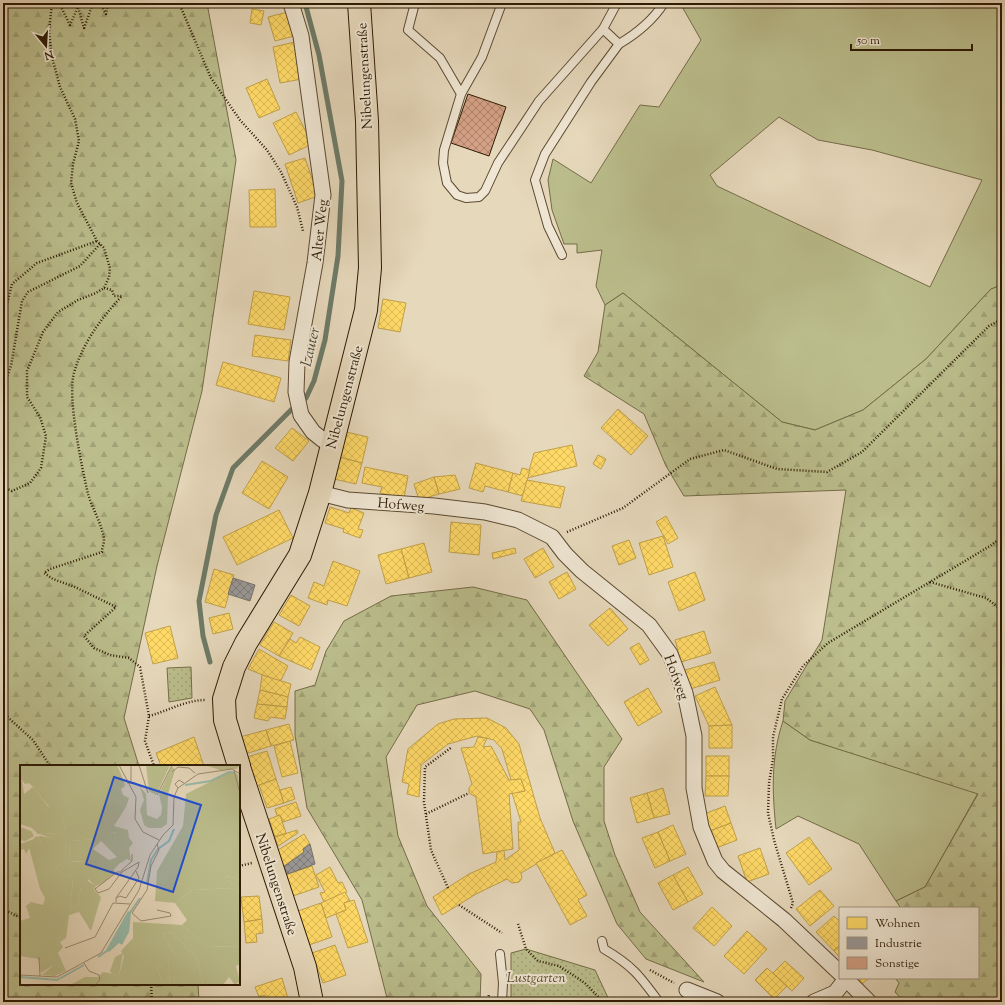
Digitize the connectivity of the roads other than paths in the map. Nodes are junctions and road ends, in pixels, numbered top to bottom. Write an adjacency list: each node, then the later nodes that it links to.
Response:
1 (291, 3): 11 (street, Alter Weg)
2 (359, 3): 11 (main road, Nibelungenstraße)
3 (414, 3): 9 (lane)
4 (502, 3): 9 (lane)
5 (617, 3): 7 (lane)
6 (664, 3): 8 (lane)
7 (603, 29): 8 (lane); 9 (lane)
8 (619, 44): 10 (lane)
9 (461, 94)
10 (562, 255)
11 (332, 443): 12 (main road, Nibelungenstraße)
12 (320, 493): 13 (main road, Nibelungenstraße); 17 (street, Hofweg)
13 (238, 765)
14 (240, 770): 21 (main road, Nibelungenstraße)
15 (602, 941): 23 (lane)
16 (500, 954): 22 (lane)
17 (839, 972)
18 (843, 979): 25 (street)
19 (846, 979): 26 (street, Hofweg)
20 (688, 990): 24 (street)
21 (312, 1002)
22 (502, 1002)
23 (659, 1002)
24 (717, 1002)
25 (814, 1002)
26 (869, 1002)

